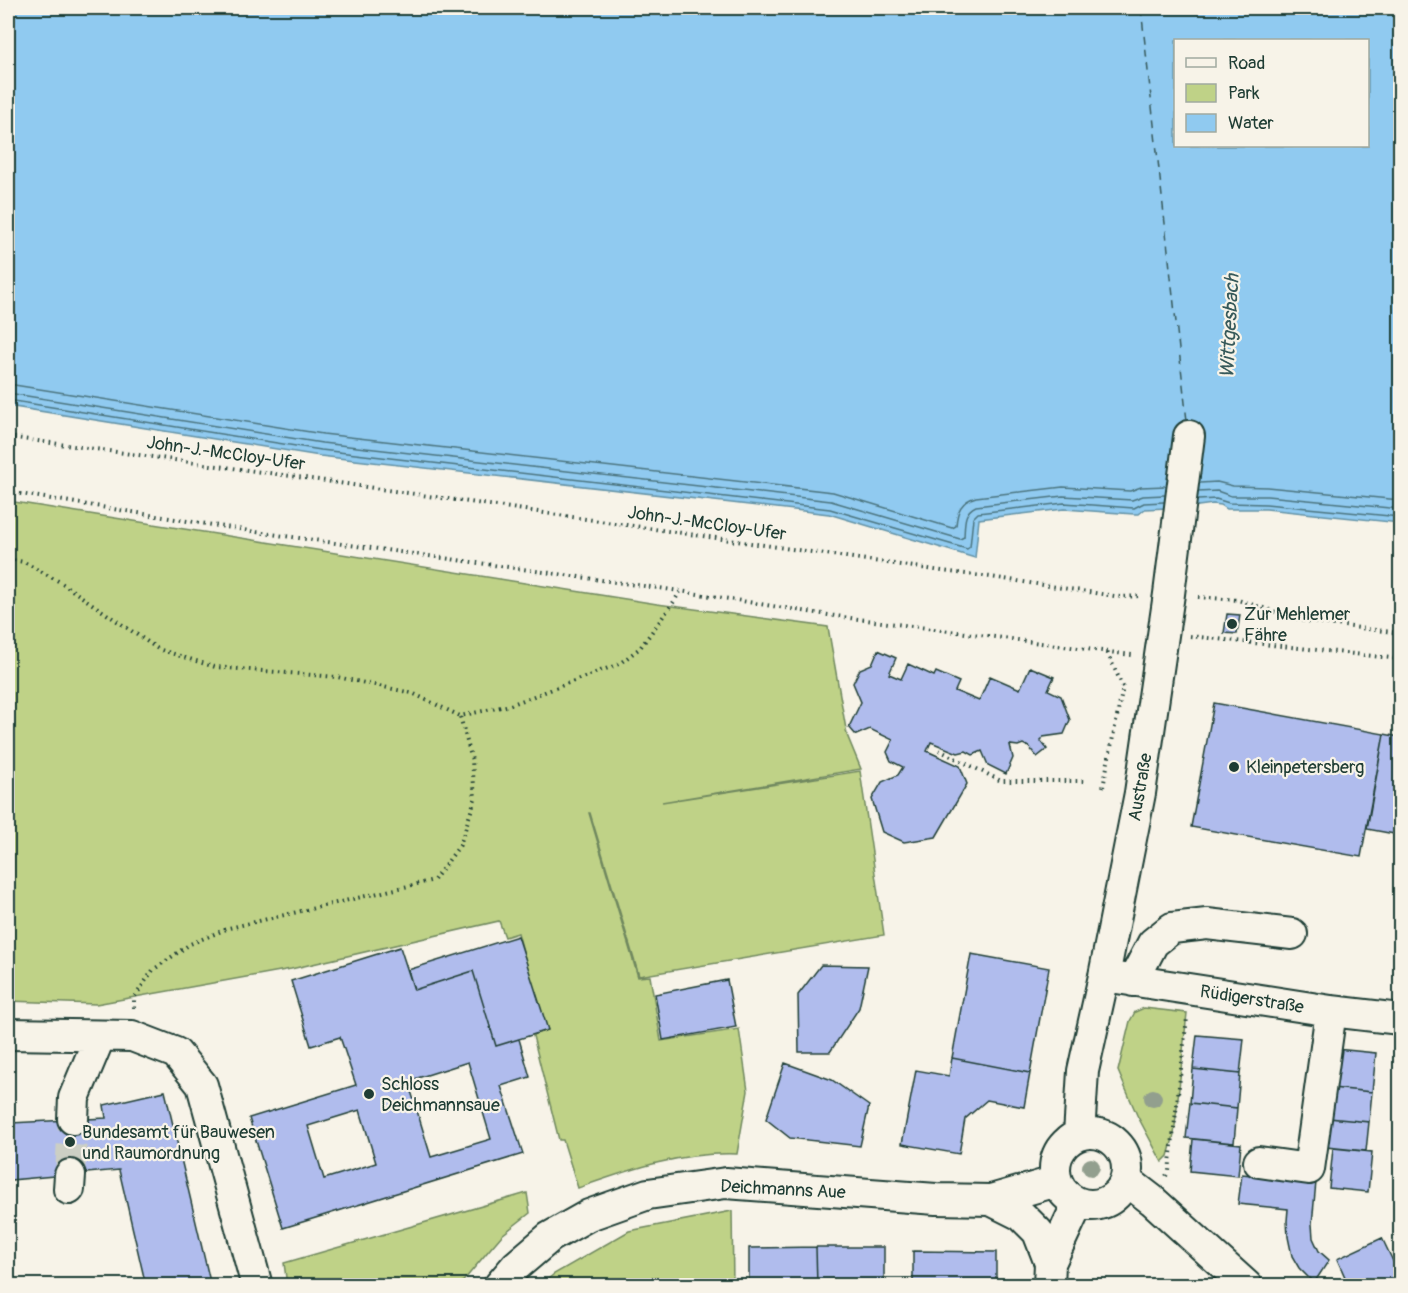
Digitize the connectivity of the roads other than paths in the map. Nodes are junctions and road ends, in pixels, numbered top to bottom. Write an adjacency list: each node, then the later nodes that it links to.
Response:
1 (1189, 436): 3 (street, Austraße)
2 (1292, 934): 4 (street)
3 (1104, 976): 4 (street, Rüdigerstraße); 10 (street, Austraße)
4 (1133, 981): 5 (street, Rüdigerstraße)
5 (1331, 1011): 6 (street, Rüdigerstraße); 11 (street)
6 (1401, 1018)
7 (8, 1034): 8 (street)
8 (100, 1036): 9 (street); 17 (street)
9 (73, 1119)
10 (1079, 1136): 12 (street); 13 (street)
11 (1259, 1162)
12 (1125, 1180): 15 (street); 19 (street)
13 (1057, 1181): 14 (street, Deichmanns Aue); 15 (street)
14 (991, 1200): 16 (street); 18 (street, Deichmanns Aue)
15 (1078, 1203): 16 (street)
16 (1050, 1274)
17 (257, 1286)
18 (499, 1286)
19 (1247, 1286)

